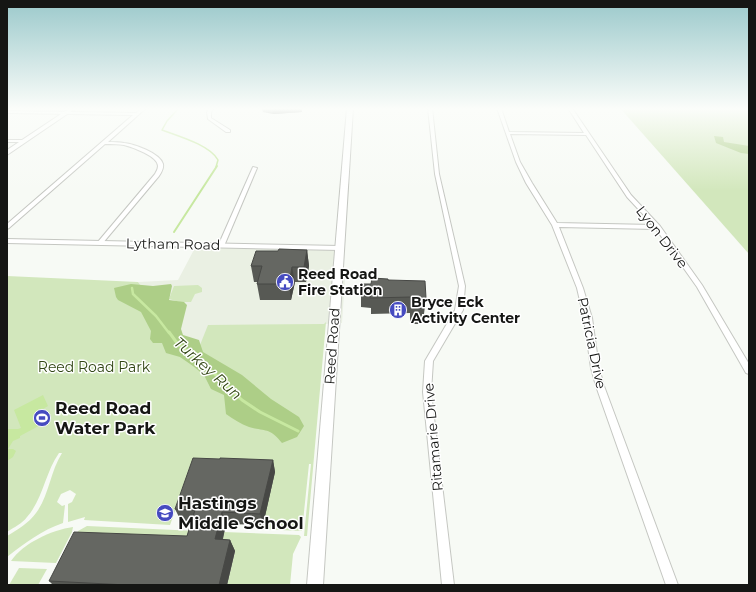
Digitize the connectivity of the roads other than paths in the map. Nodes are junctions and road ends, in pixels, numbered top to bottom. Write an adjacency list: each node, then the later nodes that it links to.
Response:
1 (32, 136): 8 (street)
2 (112, 136): 9 (street)
3 (348, 136): 18 (main road, Reed Road)
4 (433, 136): 21 (street, Ritamarie Drive)
5 (509, 136): 12 (street, Patricia Drive)
6 (589, 136): 14 (street, Lyon Drive)
7 (7, 141): 8 (street)
8 (24, 141): 10 (street)
9 (103, 143): 13 (street); 16 (street)
10 (7, 153)
11 (254, 168): 17 (street)
12 (555, 225): 14 (street); 22 (street, Patricia Drive)
13 (7, 226)
14 (658, 227): 19 (street, Lyon Drive)
15 (7, 241): 16 (street, Lytham Road)
16 (100, 242): 17 (street, Lytham Road)
17 (221, 246): 18 (street, Lytham Road)
18 (340, 248): 20 (main road, Reed Road)
19 (749, 371)
20 (315, 585)
21 (448, 585)
22 (672, 585)

